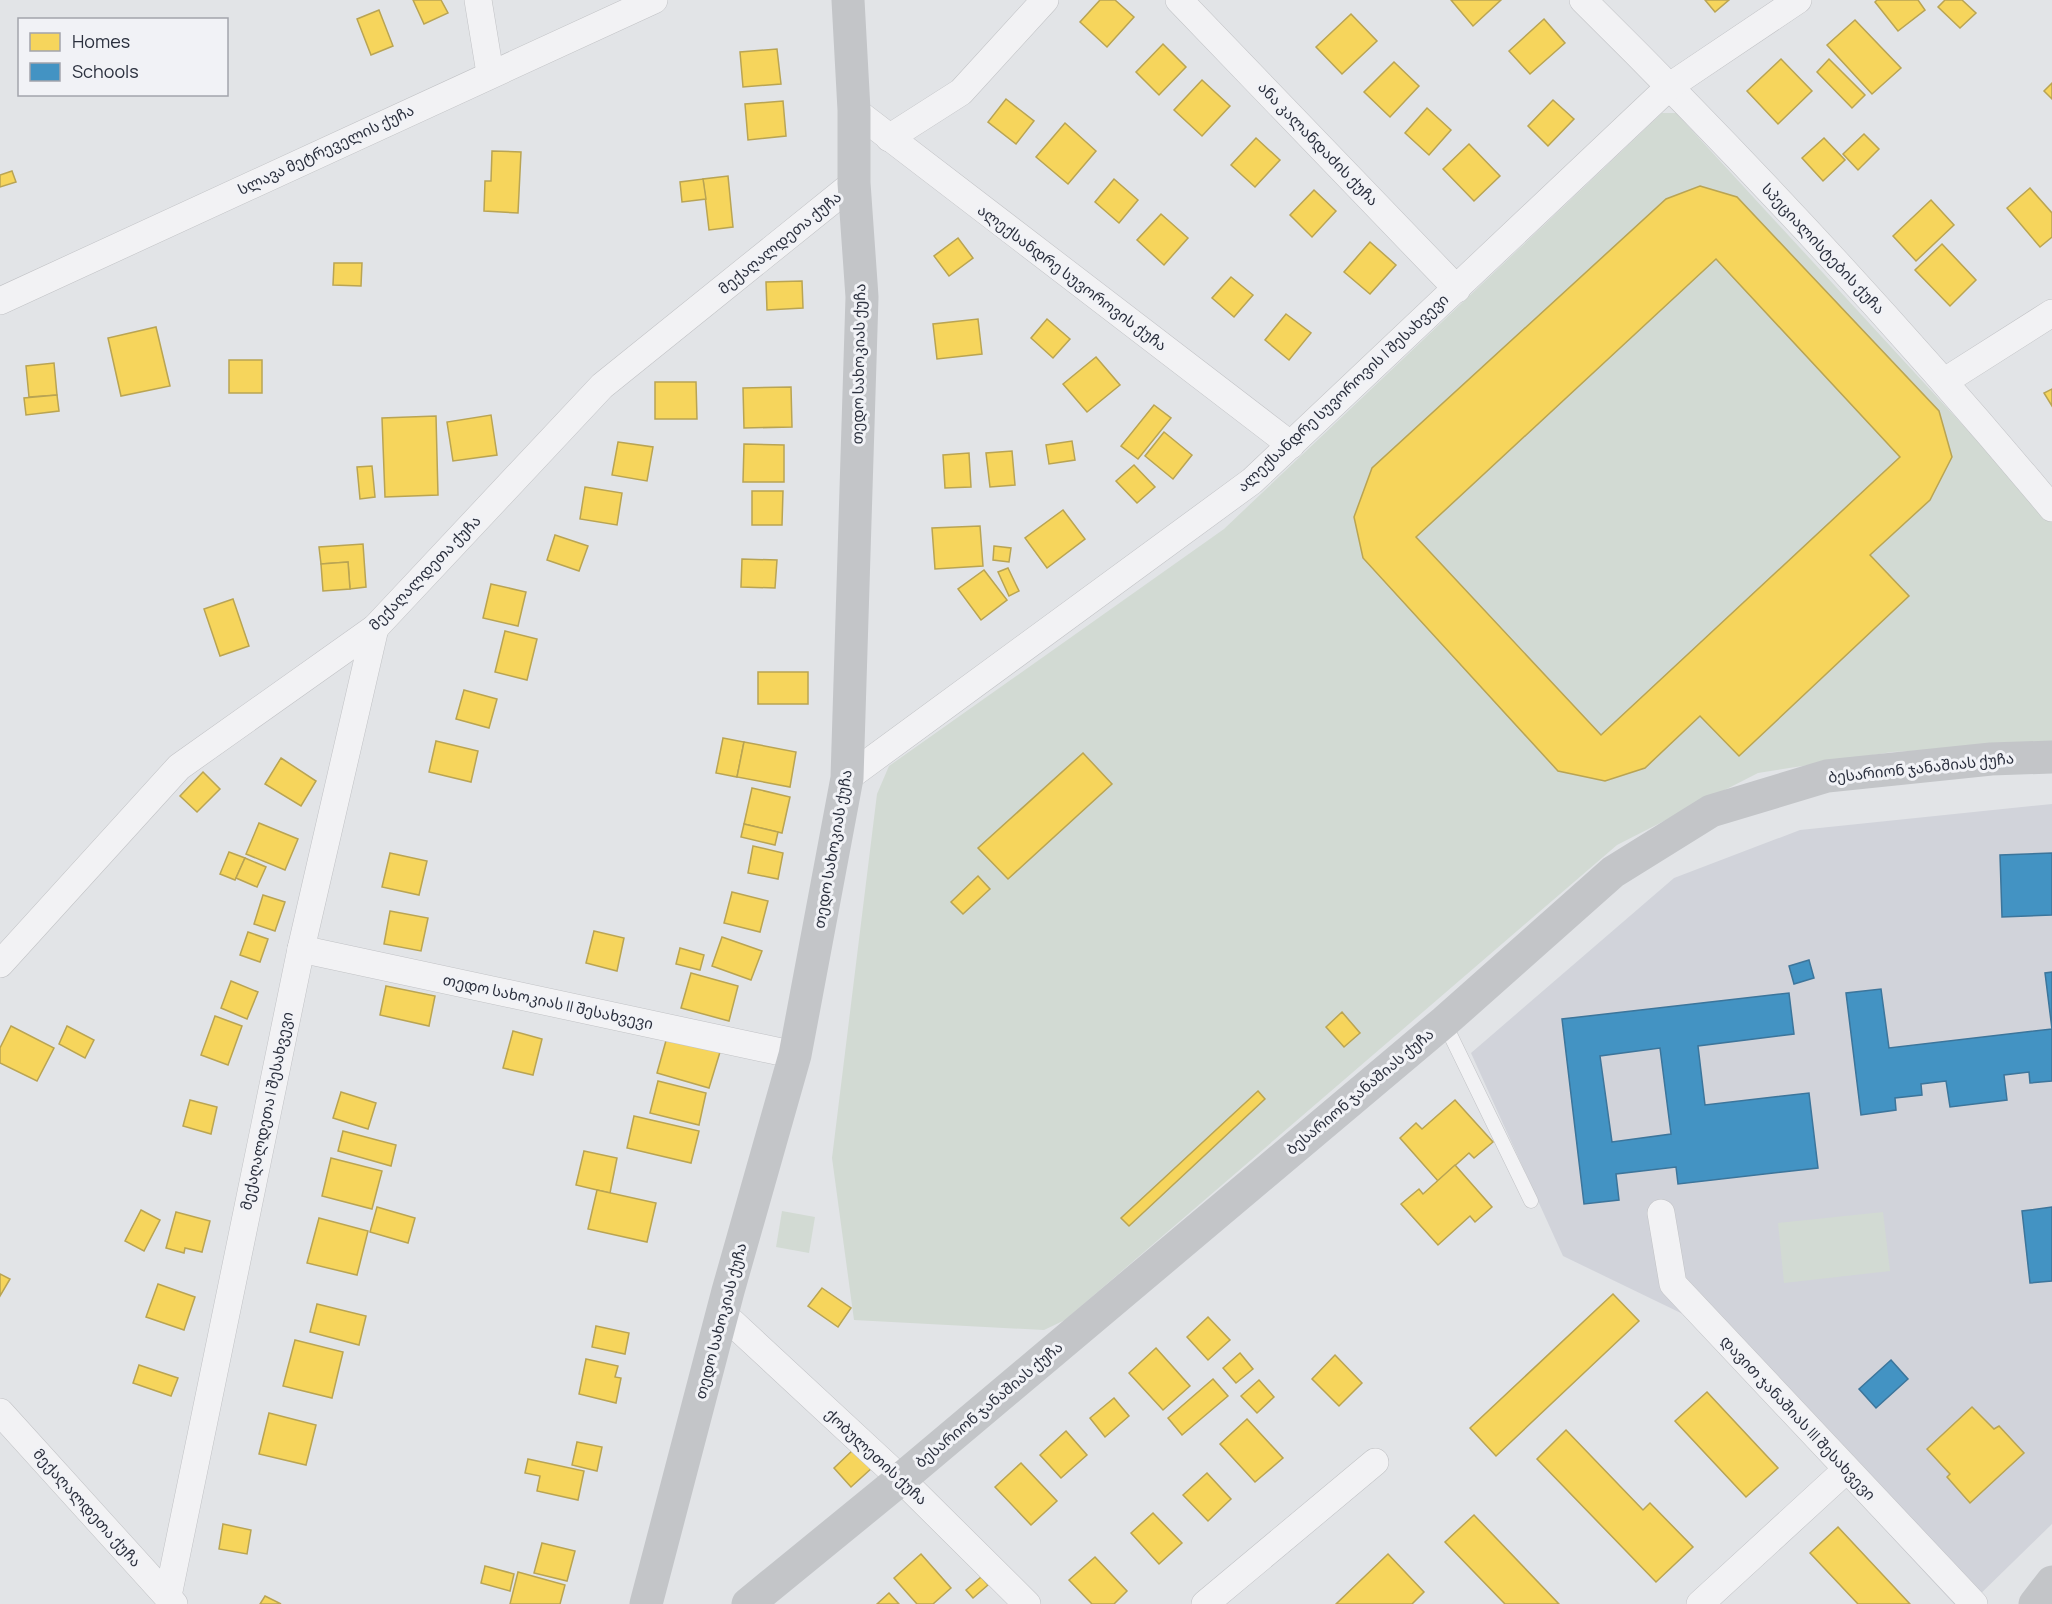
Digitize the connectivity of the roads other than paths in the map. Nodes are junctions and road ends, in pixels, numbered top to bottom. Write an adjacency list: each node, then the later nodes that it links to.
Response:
1 (478, 0): 8 (street)
2 (654, 0): 8 (street, სლავა მეტრეველის ქუჩა)
3 (848, 0): 10 (street, თედო სახოკიას ქუჩა)
4 (1045, 0): 11 (street)
5 (1179, 0): 13 (street, ანა კალანდაძის ქუჩა)
6 (1583, 0): 9 (street, სპეციალისტების ქუჩა)
7 (1798, 0): 9 (street, ალექსანდრე სუვოროვის I შესახვევი)
8 (490, 73): 14 (street, სლავა მეტრეველის ქუჩა)
9 (1670, 86): 13 (street, ალექსანდრე სუვოროვის I შესახვევი); 16 (street, სპეციალისტების ქუჩა)
10 (854, 110): 11 (street, ალექსანდრე სუვოროვის ქუჩა); 12 (street, თედო სახოკიას ქუჩა)
11 (889, 138): 17 (street, ალექსანდრე სუვოროვის ქუჩა)
12 (854, 183): 19 (street, მექაღალდეთა ქუჩა); 21 (street, თედო სახოკიას ქუჩა)
13 (1457, 289): 17 (street, ალექსანდრე სუვოროვის I შესახვევი)
14 (0, 301)
15 (2052, 313): 16 (street)
16 (1945, 381): 18 (street, სპეციალისტების ქუჩა)
17 (1291, 445): 21 (street, ალექსანდრე სუვოროვის I შესახვევი)
18 (2052, 508)
19 (375, 628): 22 (street, მექაღალდეთა I შესახვევი); 23 (street, მექაღალდეთა ქუჩა)
20 (2052, 757): 24 (street, ბესარიონ ჯანაშიას ქუჩა)
21 (847, 778): 25 (street, თედო სახოკიას ქუჩა)
22 (301, 949): 25 (street, თედო სახოკიას II შესახვევი); 33 (street, მექაღალდეთა I შესახვევი)
23 (0, 964)
24 (1444, 1022): 26 (lane); 32 (street, ბესარიონ ჯანაშიას ქუჩა)
25 (795, 1055): 28 (street, თედო სახოკიას ქუჩა)
26 (1531, 1201)
27 (1661, 1213): 31 (street, დავით ჯანაშიას III შესახვევი)
28 (722, 1313): 32 (street, ქობულეთის ქუჩა); 34 (street, თედო სახოკიას ქუჩა)
29 (0, 1412): 33 (street, მექაღალდეთა ქუჩა)
30 (1375, 1462): 37 (street)
31 (1846, 1470): 38 (street); 39 (street, დავით ჯანაშიას III შესახვევი)
32 (901, 1479): 35 (street, ბესარიონ ჯანაშიას ქუჩა); 36 (street, ქობულეთის ქუჩა)
33 (171, 1600)
34 (646, 1604)
35 (748, 1604)
36 (1027, 1604)
37 (1205, 1604)
38 (1700, 1604)
39 (1974, 1604)

